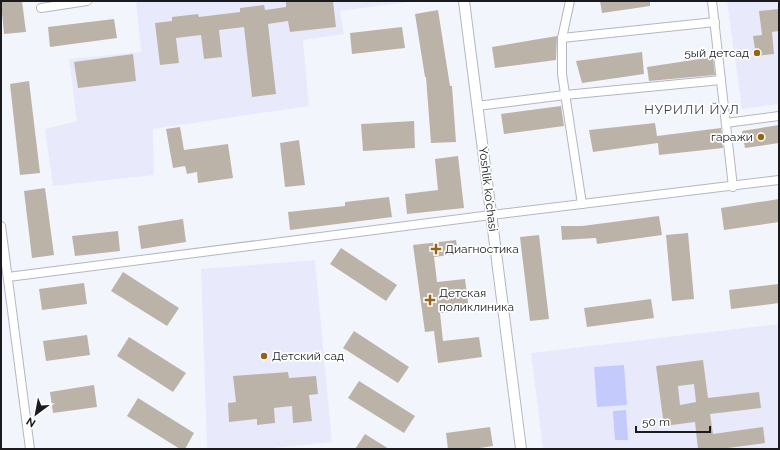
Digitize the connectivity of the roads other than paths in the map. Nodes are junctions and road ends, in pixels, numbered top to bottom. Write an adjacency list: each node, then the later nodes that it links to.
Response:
1 (87, 1): 5 (street)
2 (464, 1): 10 (street, Yoshlik ko'chasi)
3 (570, 1): 7 (street)
4 (712, 1): 6 (street)
5 (41, 8)
6 (715, 22): 7 (street); 8 (street)
7 (562, 38): 9 (street)
8 (721, 80): 9 (street); 12 (street)
9 (565, 95): 10 (street); 15 (street)
10 (477, 106): 16 (street, Yoshlik ko'chasi)
11 (779, 116): 12 (street)
12 (726, 123): 14 (street)
13 (779, 180): 14 (street)
14 (733, 187): 15 (street)
15 (582, 204): 16 (street)
16 (491, 215): 18 (street); 20 (street, Yoshlik ko'chasi)
17 (1, 226): 18 (street)
18 (8, 277): 19 (street)
19 (30, 449)
20 (521, 449)

